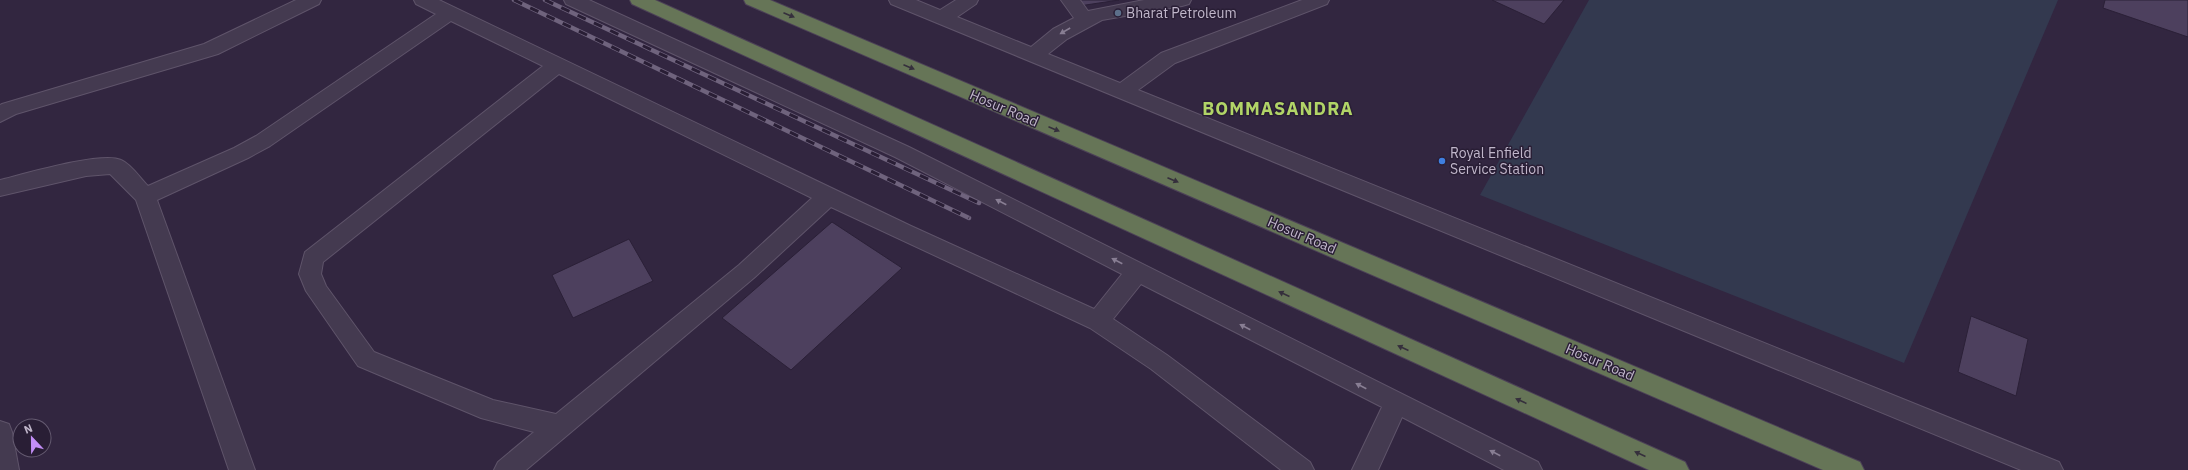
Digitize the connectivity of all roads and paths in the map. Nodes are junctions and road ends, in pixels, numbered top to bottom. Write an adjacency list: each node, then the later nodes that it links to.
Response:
1 (312, 0): 17 (street)
2 (423, 0): 12 (street)
3 (573, 0): 21 (street, one-way to 3)
4 (753, 0): 33 (highway, Hosur Road, one-way to 33)
5 (898, 0): 11 (street)
6 (969, 0): 11 (street)
7 (1070, 0): 13 (street)
8 (1182, 0): 13 (street)
9 (1320, 0): 16 (street)
10 (647, 4): 32 (highway, one-way to 10)
11 (935, 10): 14 (street)
12 (450, 13): 15 (street); 19 (street)
13 (1086, 20): 14 (street, one-way to 14)
14 (1034, 56): 16 (street)
15 (557, 65): 20 (street); 24 (street)
16 (1122, 91): 34 (street)
17 (0, 115)
18 (0, 188): 19 (street)
19 (145, 196): 27 (street)
20 (828, 196): 22 (street); 24 (street)
21 (1137, 272): 22 (street); 23 (street, one-way to 21)
22 (1098, 322): 29 (street)
23 (1396, 403): 30 (street); 31 (street, one-way to 23)
24 (561, 426): 28 (street)
25 (0, 432): 26 (street)
26 (6, 470)
27 (242, 470)
28 (507, 470)
29 (1301, 470)
30 (1365, 470)
31 (1529, 470)
32 (1676, 470)
33 (1851, 470)
34 (2050, 470)

